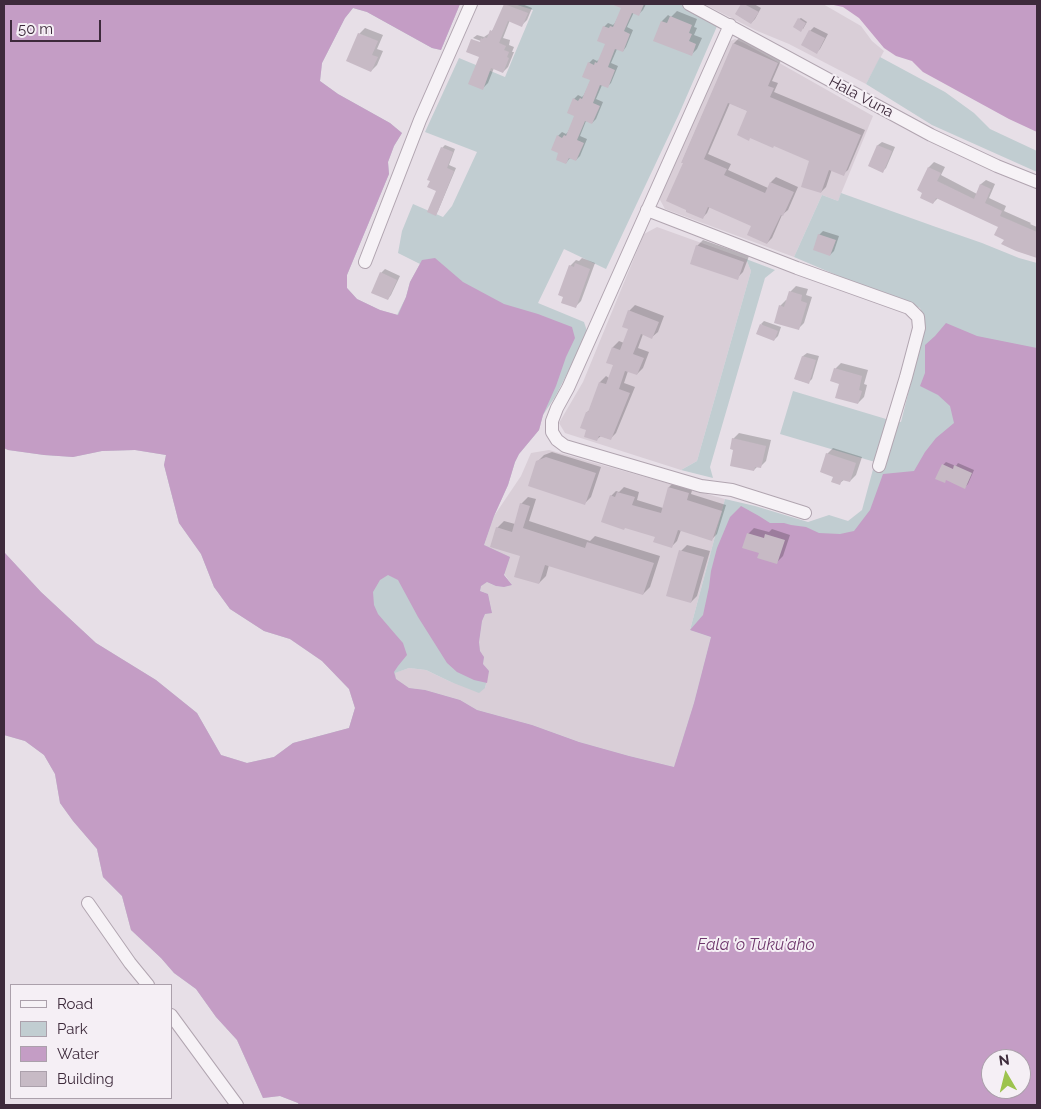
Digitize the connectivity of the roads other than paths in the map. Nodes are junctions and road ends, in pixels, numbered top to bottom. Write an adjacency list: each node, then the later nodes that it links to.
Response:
1 (471, 4): 6 (street)
2 (688, 4): 3 (street, Hala Vuna)
3 (730, 25): 4 (street, Hala Vuna); 5 (street)
4 (1037, 182)
5 (647, 210): 7 (street); 8 (street)
6 (365, 262)
7 (880, 466)
8 (805, 513)
9 (88, 903): 10 (street)
10 (147, 984)
11 (172, 1016): 12 (street)
12 (237, 1105)

